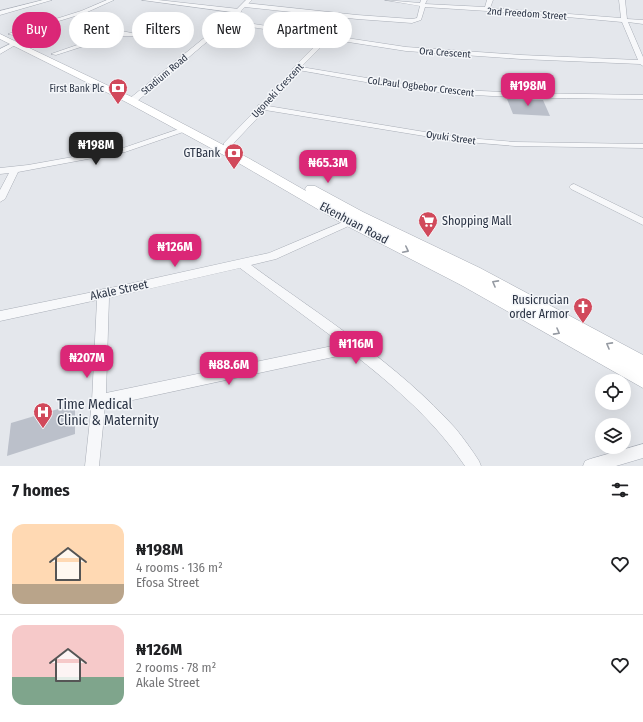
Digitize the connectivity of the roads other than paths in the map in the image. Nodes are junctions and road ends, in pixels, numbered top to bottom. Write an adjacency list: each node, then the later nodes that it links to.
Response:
1 (49, 0): 13 (street)
2 (111, 0): 18 (street)
3 (145, 0): 10 (street)
4 (181, 0): 10 (street)
5 (388, 0): 9 (street, 2nd Freedom Street)
6 (490, 0): 11 (street)
7 (622, 0): 14 (street)
8 (247, 2): 9 (street); 12 (street, Stadium Road)
9 (423, 2): 11 (street, 2nd Freedom Street)
10 (175, 4): 12 (street)
11 (487, 10): 14 (street, 2nd Freedom Street)
12 (239, 11)
13 (0, 13)
14 (624, 20): 15 (street, 2nd Freedom Street); 22 (street)
15 (643, 22)
16 (132, 34): 21 (street)
17 (352, 41): 22 (street, Ora Crescent)
18 (4, 42): 21 (main road, Ekenhuan Road); 25 (main road, Ekenhuan Road)
19 (202, 43): 25 (street, Stadium Road)
20 (317, 48): 23 (street, Ugoneki Crescent)
21 (54, 54): 25 (main road, Ekenhuan Road)
22 (642, 63)
23 (296, 68): 24 (street, Col.Paul Ogbebor Crescent); 26 (street, Ugoneki Crescent)
24 (643, 97)
25 (134, 99): 27 (main road, Ekenhuan Road); 28 (main road, Ekenhuan Road)
26 (261, 107): 28 (street, Ugoneki Crescent); 29 (street, Oyuki Street)
27 (185, 130): 30 (street); 34 (main road, Ekenhuan Road)
28 (227, 144): 40 (main road, Ekenhuan Road, one-way to 28)
29 (643, 146)
30 (15, 169): 31 (street); 33 (street)
31 (0, 171)
32 (574, 187): 35 (street)
33 (0, 199)
34 (350, 222): 36 (street, Akale Street); 41 (main road, Ekenhuan Road, one-way to 41)
35 (643, 222)
36 (240, 263): 37 (street, Akale Street); 39 (street)
37 (103, 293): 38 (street, Akale Street); 42 (street)
38 (0, 316)
39 (354, 347): 42 (street); 45 (street)
40 (643, 364)
41 (643, 380)
42 (99, 401): 44 (street)
43 (643, 450): 46 (street)
44 (92, 466)
45 (474, 466)
46 (590, 466)

